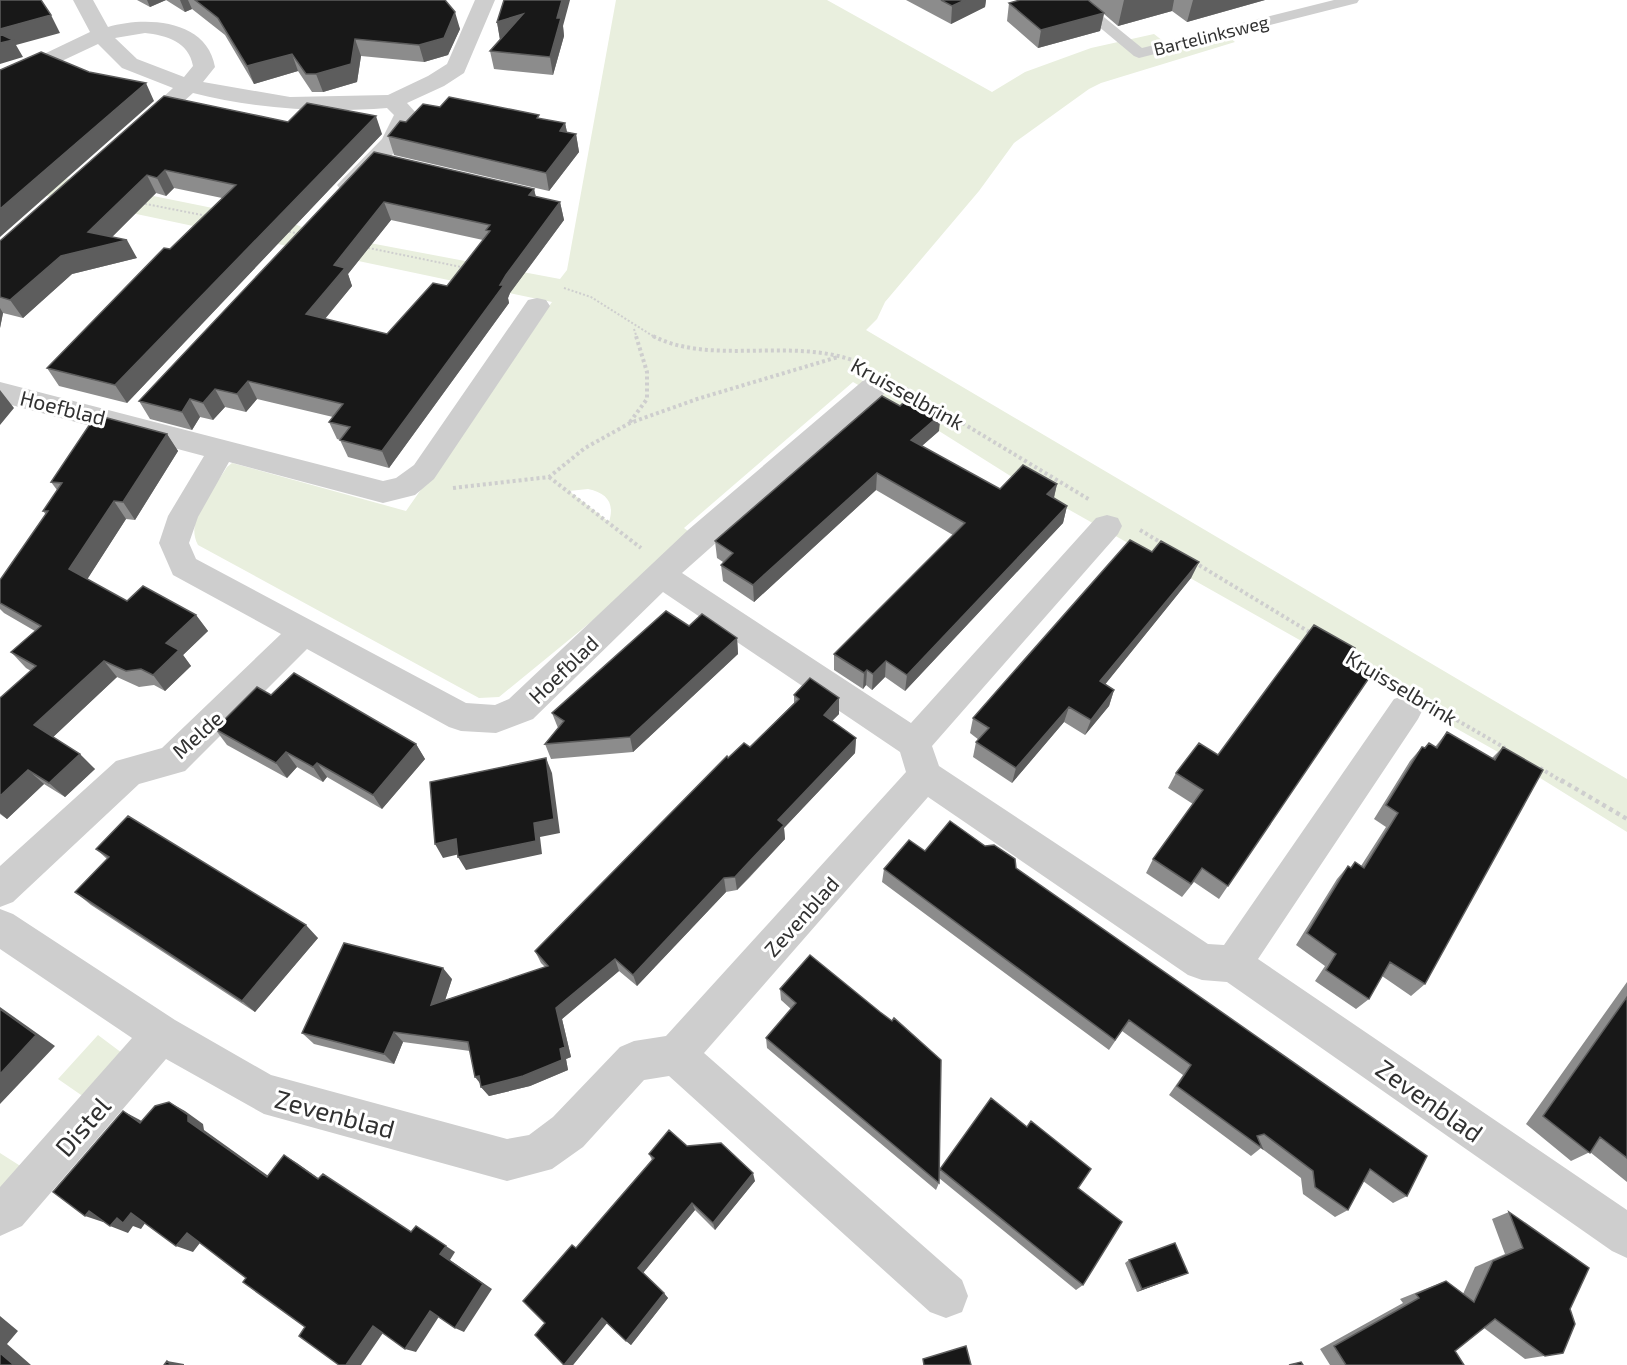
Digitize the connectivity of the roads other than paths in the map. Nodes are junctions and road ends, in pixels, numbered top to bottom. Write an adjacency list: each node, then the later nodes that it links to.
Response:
1 (83, 0): 5 (street)
2 (485, 0): 8 (street)
3 (1074, 0): 4 (lane, Bartelinksweg)
4 (1352, 0)
5 (103, 33): 6 (street); 7 (street); 7 (street)
6 (0, 83)
7 (189, 85): 8 (street); 9 (street)
8 (393, 101): 10 (street)
9 (123, 145)
10 (304, 235)
11 (547, 297): 14 (street, Hoefblad)
12 (867, 374): 16 (street, Hoefblad)
13 (0, 392): 14 (street, Hoefblad)
14 (222, 450): 17 (street, Hoefblad)
15 (1114, 519): 19 (street, Zevenblad)
16 (664, 572): 17 (street, Hoefblad); 19 (street)
17 (303, 633): 20 (street, Melde)
18 (1412, 700): 22 (street)
19 (919, 760): 22 (street); 24 (street, Zevenblad)
20 (0, 890)
21 (0, 927): 23 (street, Zevenblad)
22 (1233, 964): 26 (street, Zevenblad)
23 (162, 1034): 24 (street, Zevenblad); 25 (street, Distel)
24 (676, 1055): 27 (street)
25 (0, 1214)
26 (1627, 1236)
27 (946, 1296)

